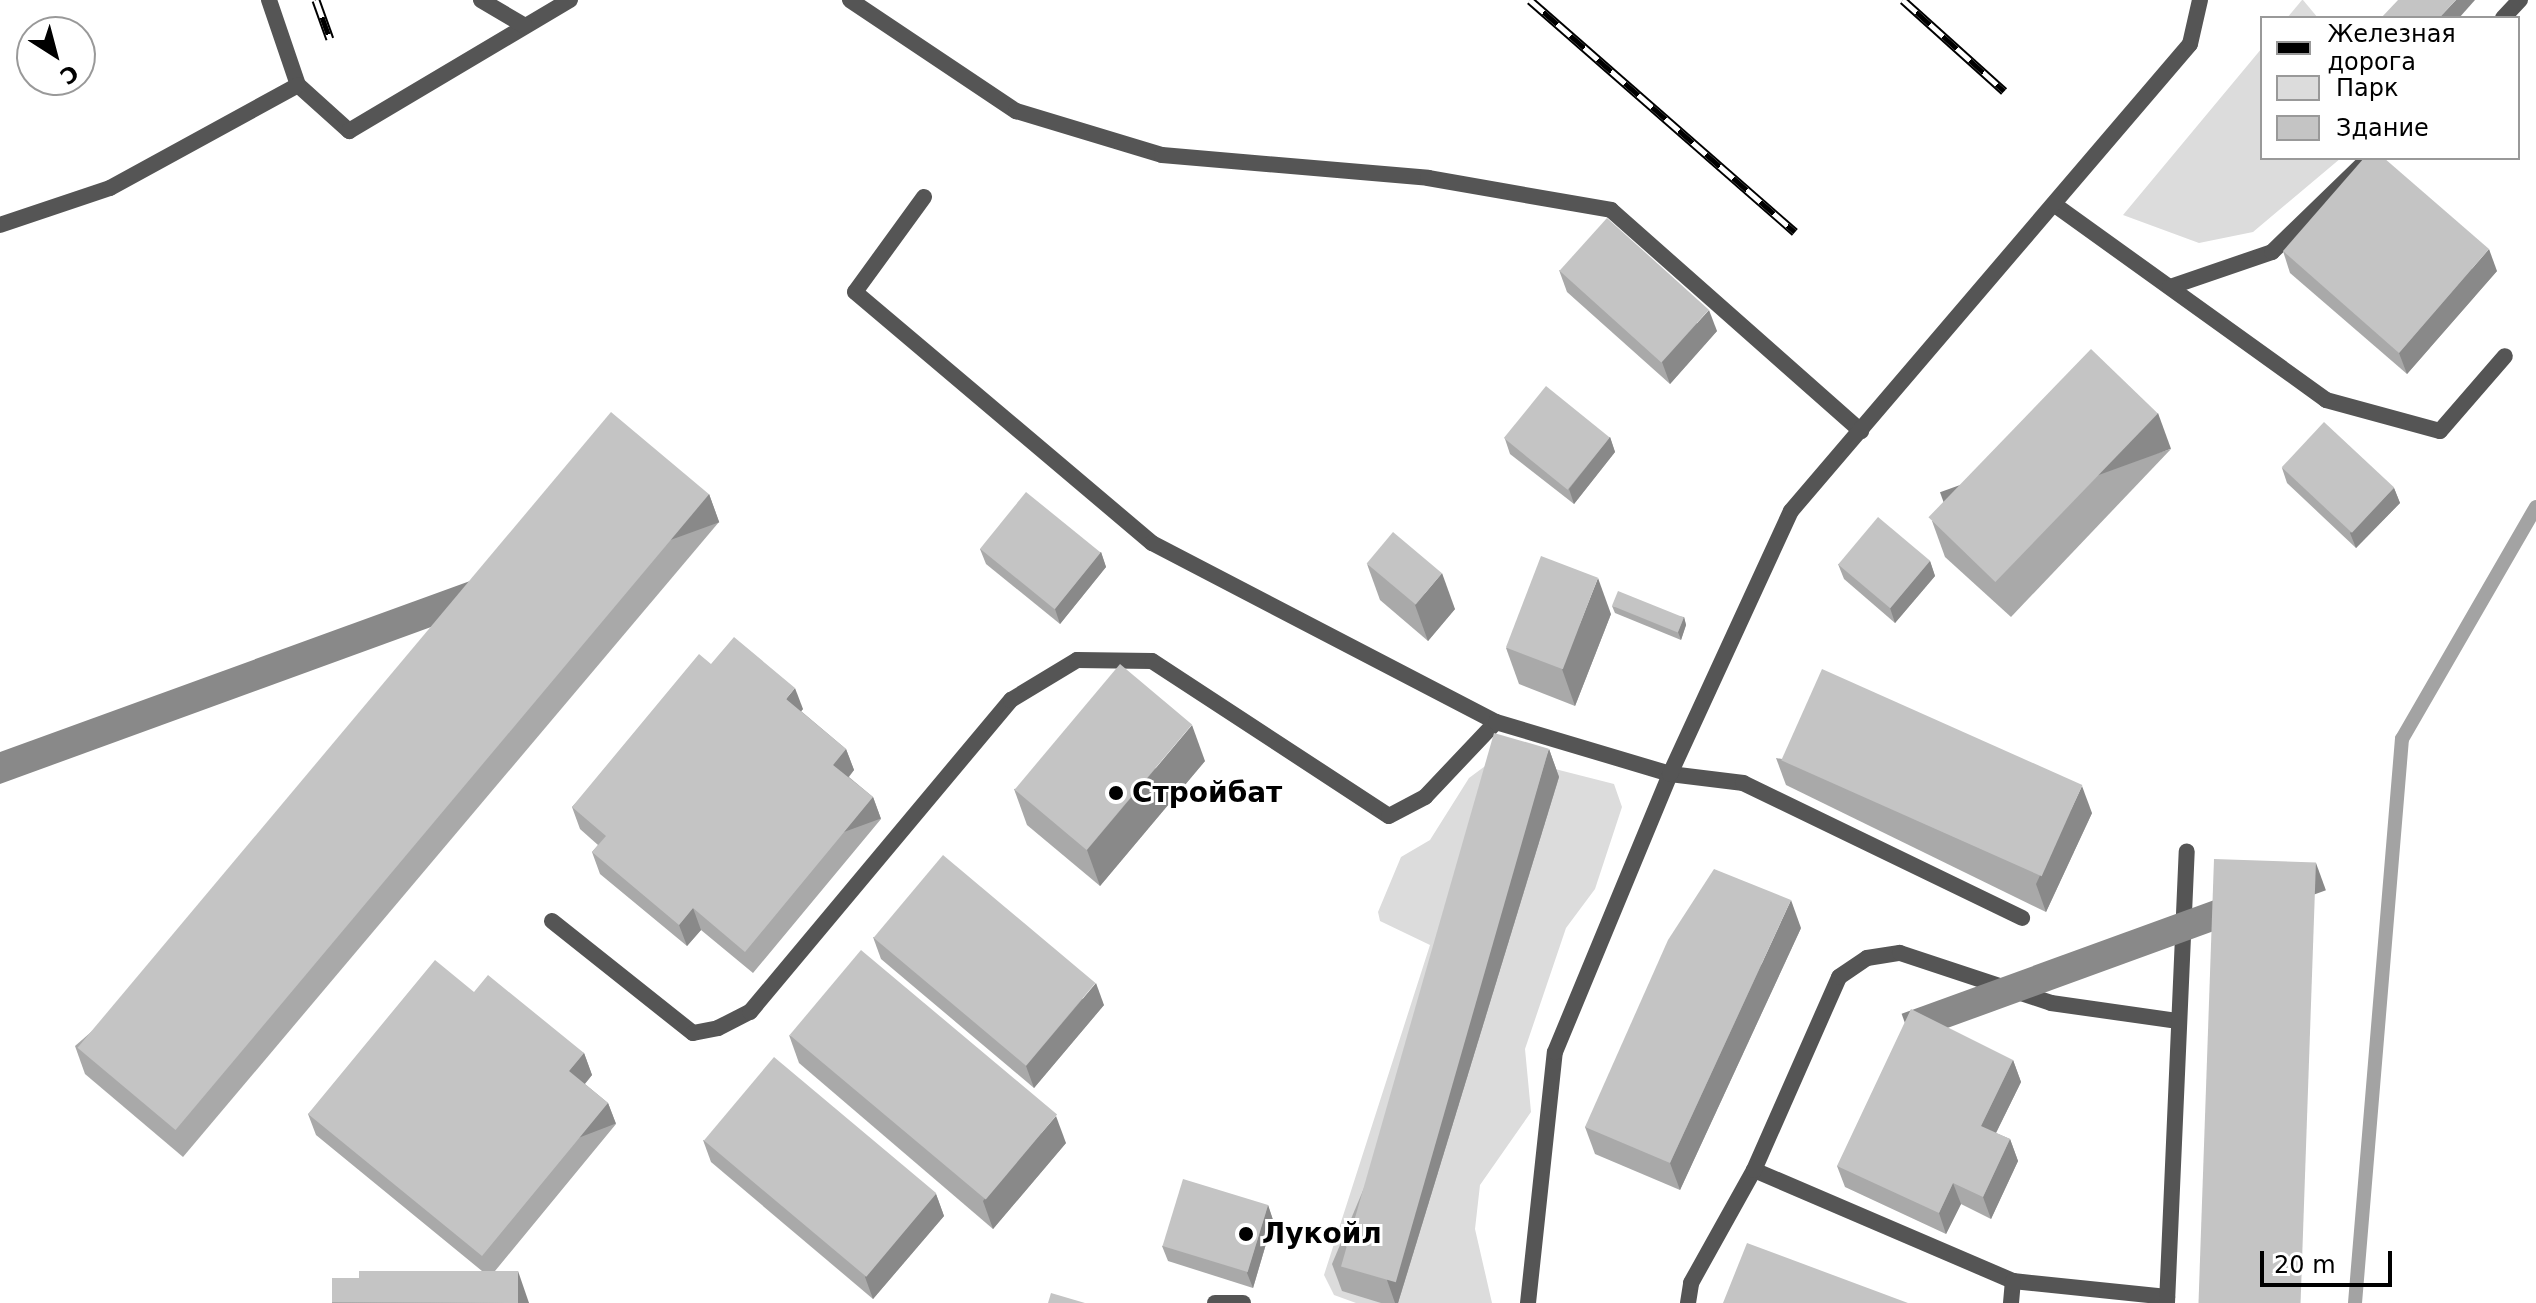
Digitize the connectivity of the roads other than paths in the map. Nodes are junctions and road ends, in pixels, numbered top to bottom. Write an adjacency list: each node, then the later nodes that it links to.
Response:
1 (269, 0): 9 (lane)
2 (481, 0): 8 (lane)
3 (570, 0): 8 (lane)
4 (850, 0): 16 (lane)
5 (2200, 0): 12 (lane)
6 (2520, 0): 7 (lane)
7 (2505, 16)
8 (525, 26): 9 (lane)
9 (298, 85): 13 (lane)
10 (2367, 160): 14 (lane)
11 (924, 197): 17 (lane)
12 (2055, 205): 14 (lane); 16 (lane)
13 (0, 225)
14 (2170, 287): 15 (lane)
15 (2505, 356)
16 (1861, 431): 18 (lane)
17 (1496, 722): 18 (lane); 21 (lane)
18 (1670, 774): 20 (lane); 28 (lane)
19 (2187, 851): 22 (lane)
20 (2022, 918)
21 (552, 921)
22 (2177, 1021): 23 (lane); 25 (lane)
23 (1754, 1170): 24 (lane); 29 (lane)
24 (2013, 1281): 25 (lane); 30 (lane)
25 (2167, 1300)
26 (1215, 1303): 27 (lane)
27 (1243, 1303)
28 (1528, 1303)
29 (1688, 1303)
30 (2011, 1303)

